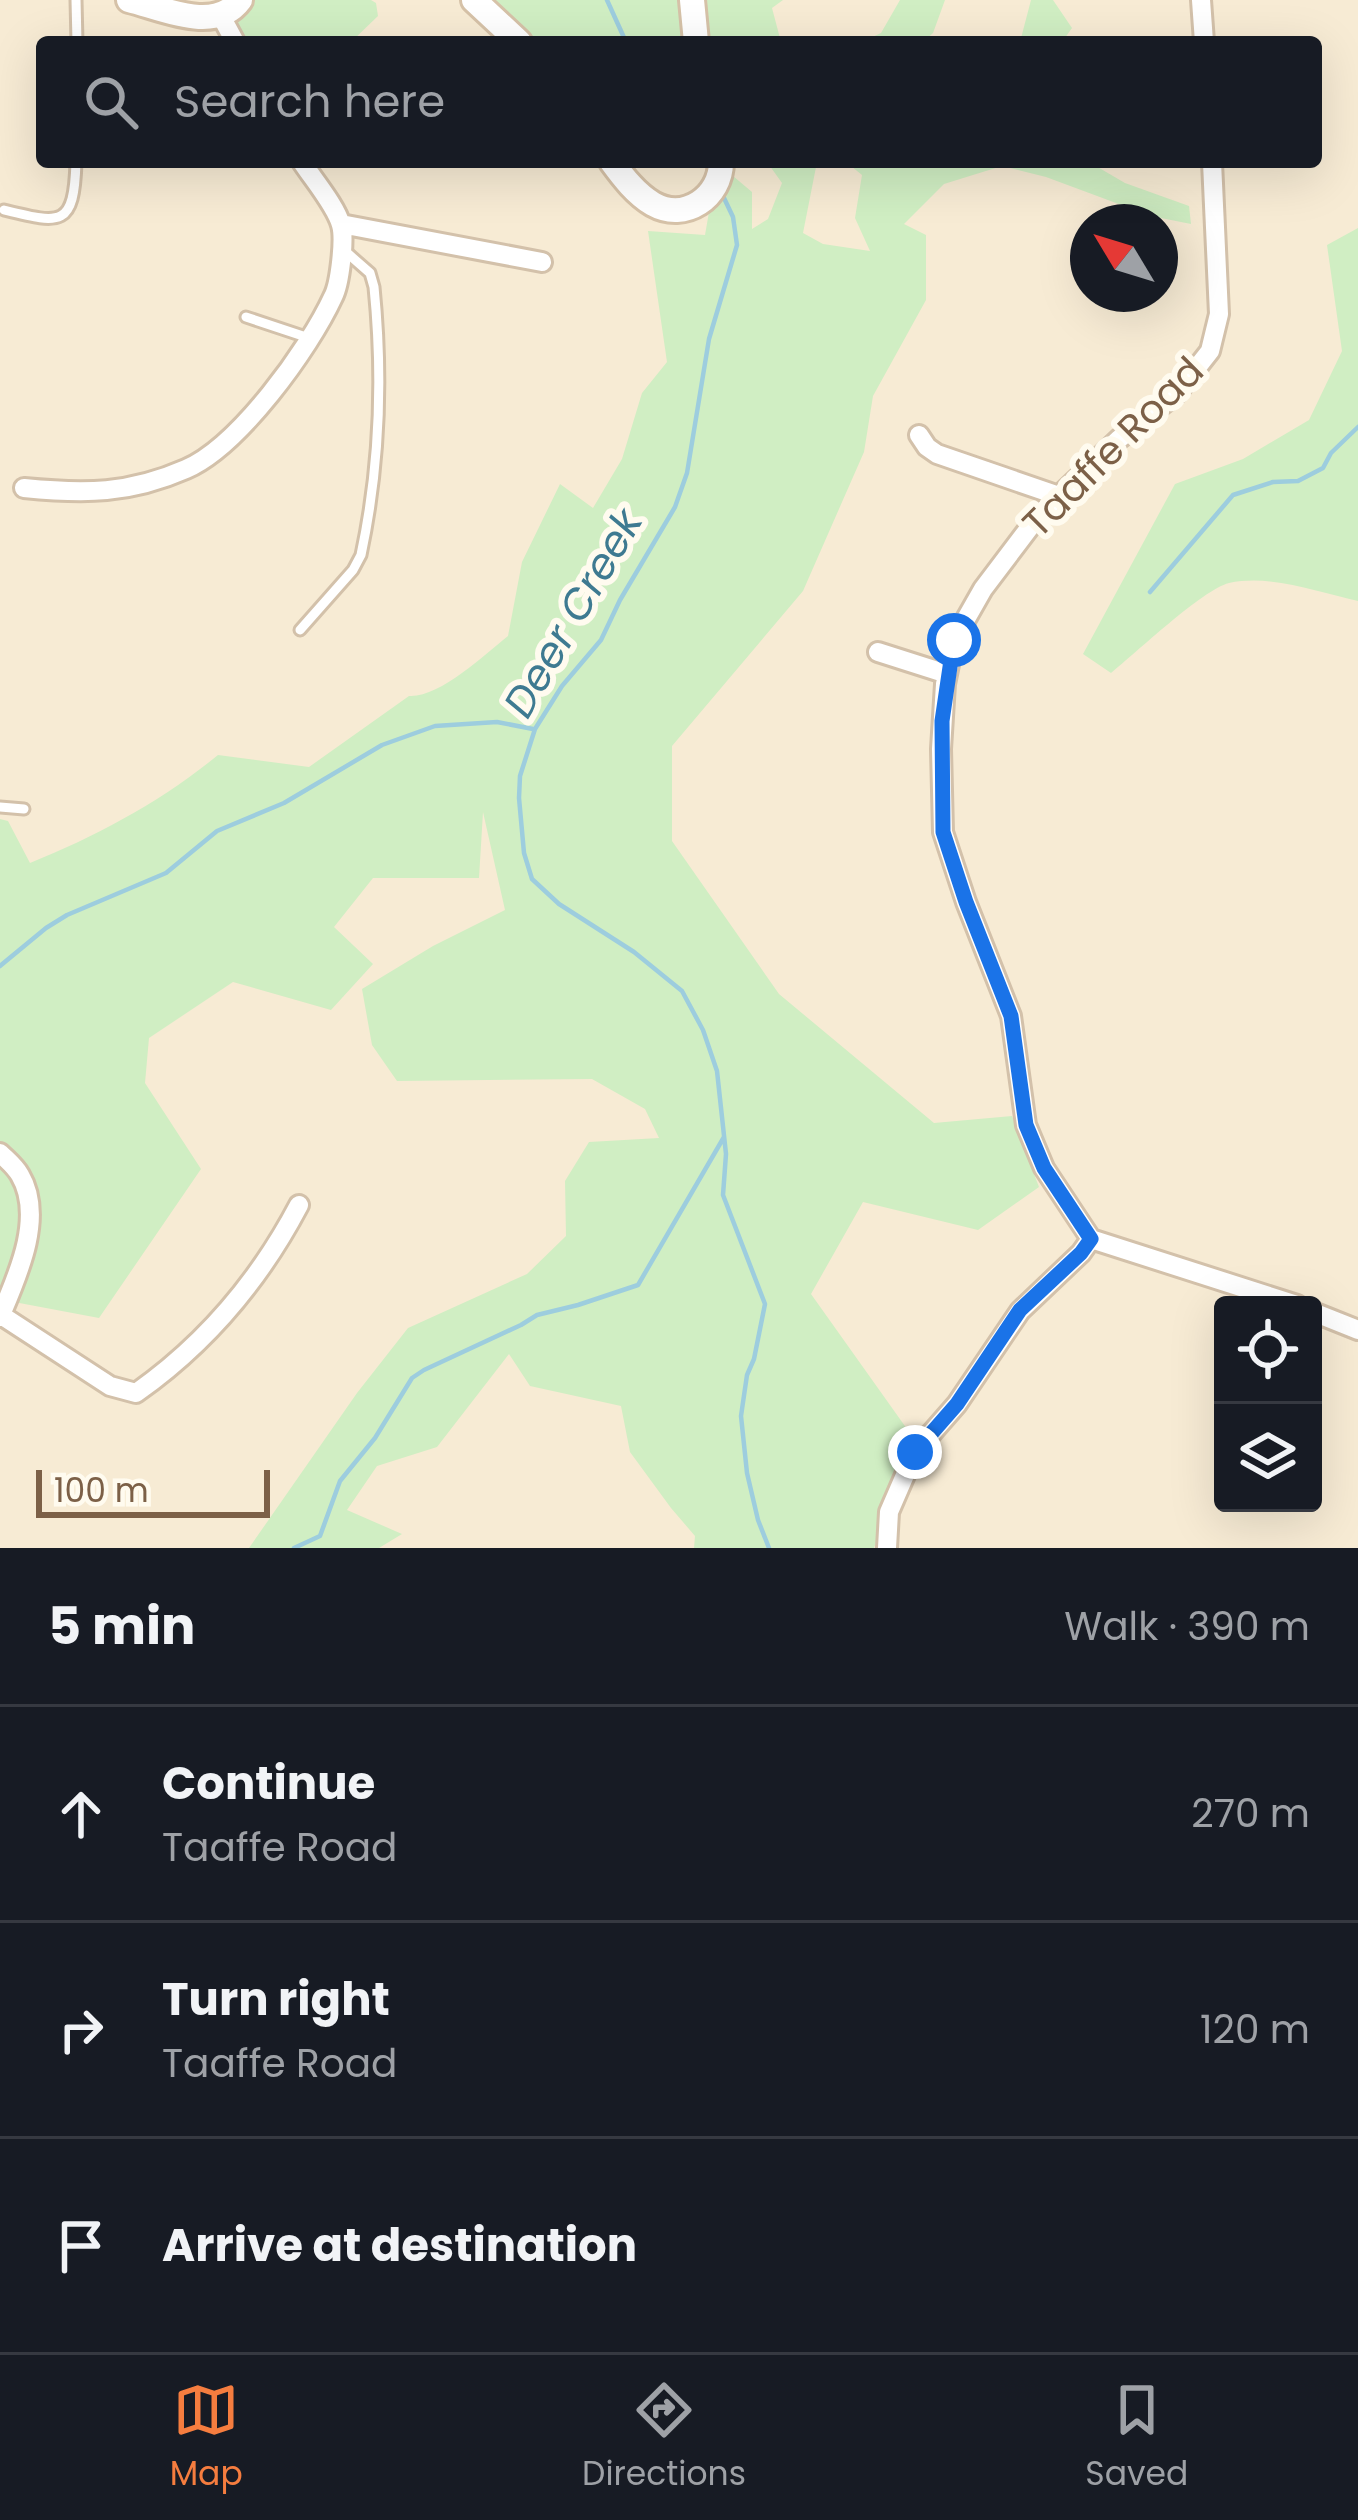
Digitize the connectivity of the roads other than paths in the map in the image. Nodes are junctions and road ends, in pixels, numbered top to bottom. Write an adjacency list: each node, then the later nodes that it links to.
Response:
1 (76, 0): 8 (lane)
2 (129, 0): 6 (street)
3 (474, 0): 9 (street)
4 (692, 0): 10 (street)
5 (1201, 0): 11 (street)
6 (193, 8): 7 (street)
7 (230, 8)
8 (77, 36)
9 (513, 36)
10 (695, 36)
11 (1204, 36)
12 (76, 168): 17 (lane)
13 (306, 168): 18 (street)
14 (617, 168): 15 (street)
15 (721, 168)
16 (1212, 168): 25 (street, Taaffe Road)
17 (4, 210)
18 (341, 224): 19 (street); 20 (street)
19 (341, 247): 22 (street); 26 (lane)
20 (542, 262)
21 (245, 316): 22 (lane)
22 (310, 338): 24 (street)
23 (919, 435): 25 (street)
24 (24, 488)
25 (1059, 496): 28 (street, Taaffe Road)
26 (300, 630)
27 (878, 652): 28 (street)
28 (947, 674): 33 (street, Taaffe Road)
29 (0, 807): 30 (lane)
30 (24, 808)
31 (0, 1153): 35 (street)
32 (299, 1204): 35 (street)
33 (1091, 1239): 34 (street); 38 (street)
34 (1269, 1296)
35 (1, 1316)
36 (1322, 1316): 37 (street)
37 (1358, 1330)
38 (887, 1548)

